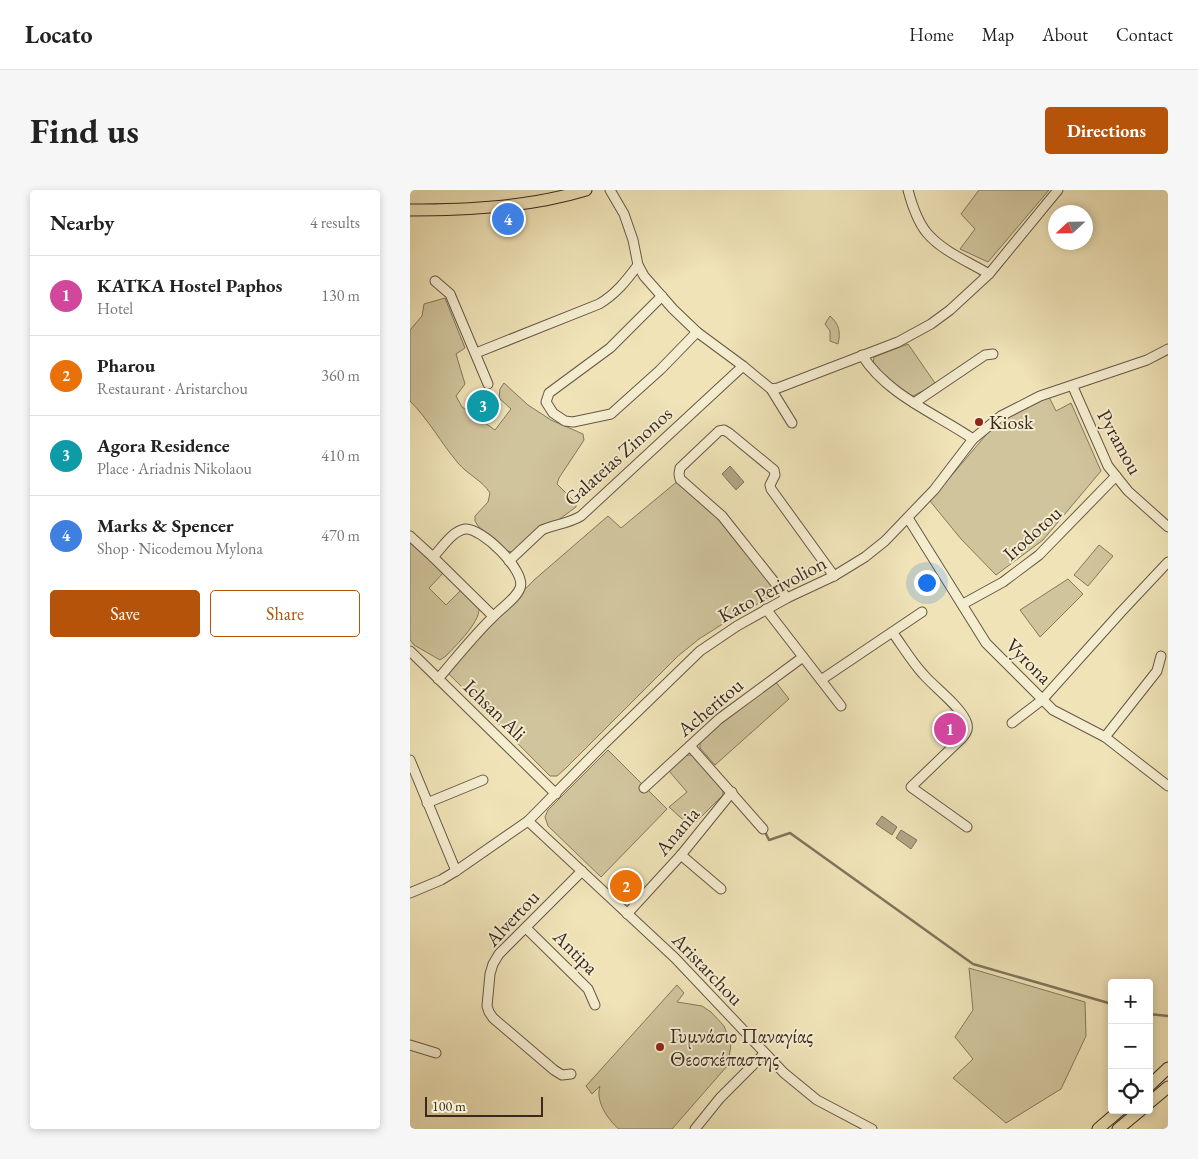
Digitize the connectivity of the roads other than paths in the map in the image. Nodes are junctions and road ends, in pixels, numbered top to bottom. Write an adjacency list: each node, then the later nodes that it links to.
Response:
1 (586, 190): 5 (main road)
2 (610, 190): 6 (street)
3 (908, 190): 7 (street)
4 (1058, 190): 7 (street)
5 (410, 210)
6 (638, 265): 9 (street); 12 (street)
7 (989, 274): 14 (street)
8 (435, 281): 12 (street)
9 (662, 296): 10 (street); 10 (street)
10 (697, 332): 15 (street)
11 (1168, 349): 17 (street, Kato Perivolion)
12 (476, 353): 16 (street)
13 (993, 354): 19 (street)
14 (862, 356): 18 (street); 19 (street)
15 (743, 366): 18 (street); 27 (street, Galateias Zinonos)
16 (488, 384)
17 (1073, 386): 21 (street, Kato Perivolion); 22 (street, Pyramou)
18 (771, 389): 20 (street)
19 (914, 403): 21 (street)
20 (792, 423)
21 (973, 439): 23 (street, Kato Perivolion)
22 (1116, 476): 24 (street, Pyramou); 31 (street, Irodotou)
23 (908, 518): 29 (street, Kato Perivolion); 31 (street, Vyrona)
24 (1168, 527)
25 (410, 536): 26 (street)
26 (434, 557): 27 (street); 34 (street)
27 (509, 560): 34 (street)
28 (1168, 562): 41 (street)
29 (834, 576): 30 (street, Kato Perivolion); 30 (street)
30 (787, 598): 32 (street, Kato Perivolion)
31 (963, 604): 41 (street, Vyrona)
32 (766, 610): 38 (street); 51 (street, Kato Perivolion)
33 (922, 612): 35 (street)
34 (493, 616): 39 (street)
35 (893, 633): 40 (street); 54 (street)
36 (410, 651): 39 (street, Ichsan Ali)
37 (1161, 656): 44 (street)
38 (803, 657): 40 (street); 45 (street, Acheritou)
39 (438, 679): 51 (street, Ichsan Ali)
40 (821, 680): 42 (street)
41 (1042, 700): 43 (street); 44 (street, Vyrona)
42 (841, 706)
43 (1012, 723)
44 (1106, 737): 48 (street, Vyrona)
45 (690, 746): 49 (street, Acheritou); 50 (street)
46 (410, 762): 52 (street)
47 (483, 780): 52 (street)
48 (1168, 786)
49 (644, 788)
50 (732, 792): 55 (street); 56 (street, Anania)
51 (556, 794): 53 (street, Kato Perivolion)
52 (428, 803): 57 (street)
53 (528, 821): 57 (street, Kato Perivolion); 58 (street, Aristarchou)
54 (967, 827)
55 (763, 829)
56 (681, 855): 59 (street); 61 (street, Anania)
57 (456, 871): 60 (street, Kato Perivolion)
58 (582, 871): 61 (street, Aristarchou); 62 (street, Alvertou)
59 (721, 889)
60 (410, 893)
61 (628, 914): 66 (street, Aristarchou)
62 (526, 928): 63 (street, Antipa); 68 (street, Alvertou)
63 (595, 1006)
64 (410, 1046): 65 (street)
65 (436, 1053)
66 (764, 1054): 74 (street); 75 (street, Aristarchou)
67 (1168, 1068): 69 (main road)
68 (571, 1074)
69 (1153, 1082)
70 (1168, 1087): 71 (main road)
71 (1153, 1100)
72 (1115, 1114): 76 (main road)
73 (1136, 1114): 77 (main road)
74 (695, 1129)
75 (872, 1129)
76 (1098, 1129)
77 (1118, 1129)

